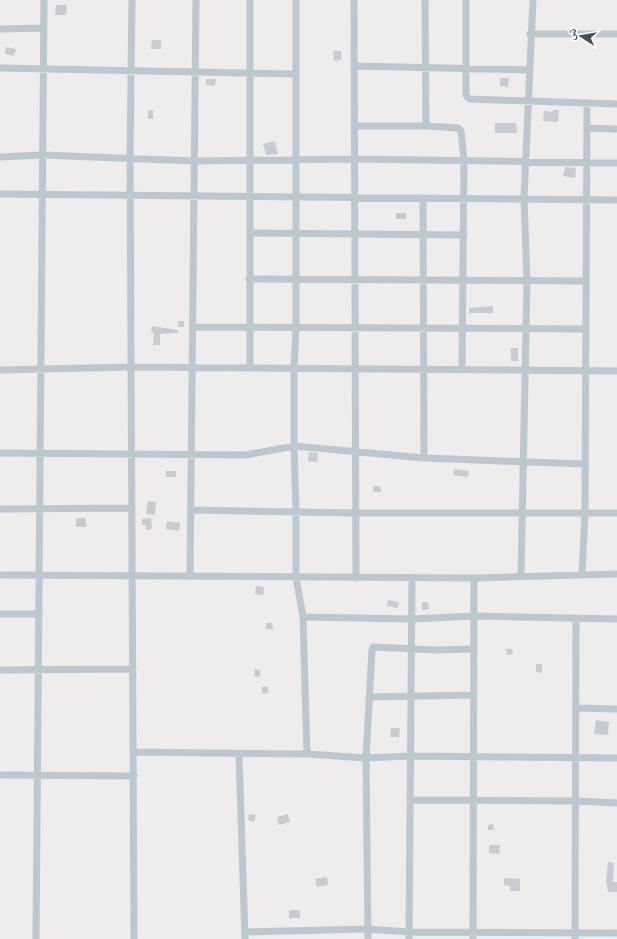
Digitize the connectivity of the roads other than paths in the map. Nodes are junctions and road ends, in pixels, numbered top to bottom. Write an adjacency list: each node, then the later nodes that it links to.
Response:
1 (44, 0): 10 (street)
2 (132, 0): 19 (street)
3 (196, 0): 21 (street)
4 (250, 0): 22 (street)
5 (296, 0): 23 (street)
6 (354, 0): 14 (street)
7 (424, 0): 17 (street)
8 (466, 0): 18 (street)
9 (533, 0): 12 (street)
10 (44, 28): 11 (street); 16 (street)
11 (0, 29)
12 (530, 34): 13 (street); 20 (street)
13 (617, 34)
14 (354, 66): 17 (street); 27 (street)
15 (0, 68): 16 (street)
16 (44, 68): 19 (street); 31 (street)
17 (426, 68): 18 (street); 28 (street)
18 (466, 68): 20 (street); 24 (street)
19 (132, 70): 21 (street); 33 (street)
20 (529, 70): 24 (street)
21 (194, 73): 22 (street); 38 (street)
22 (250, 73): 23 (street); 35 (street)
23 (296, 74): 36 (street)
24 (528, 101): 25 (street); 39 (street)
25 (587, 104): 26 (street); 29 (street)
26 (617, 104)
27 (354, 126): 28 (street); 34 (street)
28 (426, 126): 37 (street)
29 (587, 128): 30 (street); 40 (street)
30 (617, 129)
31 (42, 155): 32 (street); 33 (street); 43 (street)
32 (0, 157)
33 (130, 158): 38 (street); 44 (street)
34 (354, 159): 36 (street); 37 (street); 48 (street)
35 (250, 160): 36 (street); 38 (street); 45 (street)
36 (296, 160): 47 (street)
37 (464, 160): 39 (street); 50 (street)
38 (194, 161): 46 (street)
39 (526, 161): 40 (street); 51 (street)
40 (587, 162): 41 (street); 52 (street)
41 (617, 163)
42 (0, 194): 43 (street)
43 (42, 194): 44 (street); 78 (street)
44 (130, 195): 46 (street); 74 (street)
45 (249, 196): 46 (street); 47 (street); 54 (street)
46 (193, 197): 66 (street)
47 (295, 197): 48 (street); 55 (street)
48 (354, 198): 49 (street); 56 (street)
49 (423, 198): 50 (street); 57 (street)
50 (464, 198): 51 (street); 58 (street)
51 (524, 198): 52 (street); 64 (street)
52 (586, 199): 53 (street); 65 (street)
53 (617, 200)
54 (250, 233): 55 (street); 59 (street)
55 (296, 234): 56 (street); 60 (street)
56 (354, 234): 57 (street); 61 (street)
57 (424, 235): 58 (street); 62 (street)
58 (464, 235): 63 (street)
59 (249, 279): 60 (street); 67 (street)
60 (296, 281): 61 (street); 68 (street)
61 (355, 281): 62 (street); 69 (street)
62 (424, 281): 63 (street); 70 (street)
63 (463, 281): 64 (street); 71 (street)
64 (527, 281): 65 (street); 72 (street)
65 (586, 282): 73 (street)
66 (193, 328): 67 (street); 75 (street)
67 (250, 328): 68 (street); 76 (street)
68 (296, 328): 69 (street); 77 (street)
69 (355, 328): 70 (street); 79 (street)
70 (424, 328): 71 (street); 80 (street)
71 (463, 328): 72 (street); 82 (street)
72 (526, 329): 73 (street); 83 (street)
73 (586, 329): 84 (street)
74 (131, 367): 75 (street); 78 (street); 90 (street)
75 (192, 368): 76 (street); 91 (street)
76 (250, 368): 77 (street)
77 (294, 368): 79 (street); 86 (street)
78 (41, 369): 81 (street); 88 (street)
79 (355, 369): 80 (street); 89 (street)
80 (424, 369): 82 (street); 92 (street)
81 (0, 370)
82 (462, 370): 83 (street)
83 (525, 370): 84 (street); 93 (street)
84 (586, 371): 85 (street); 94 (street)
85 (617, 371)
86 (294, 446): 89 (street); 91 (street); 100 (street)
87 (0, 453): 88 (street)
88 (41, 453): 90 (street); 95 (street)
89 (356, 453): 92 (street); 101 (street)
90 (131, 454): 91 (street); 96 (street)
91 (192, 455): 98 (street)
92 (424, 458): 93 (street)
93 (523, 461): 94 (street); 99 (street)
94 (585, 464): 102 (street)
95 (39, 508): 96 (street); 97 (street); 106 (street)
96 (132, 508): 108 (street)
97 (0, 509)
98 (192, 510): 100 (street); 109 (street)
99 (523, 512): 101 (street); 102 (street); 110 (street)
100 (296, 513): 101 (street); 111 (street)
101 (356, 513): 112 (street)
102 (585, 513): 103 (street); 107 (street)
103 (617, 513)
104 (617, 574): 107 (street)
105 (0, 575): 106 (street)
106 (39, 575): 108 (street); 116 (street)
107 (582, 575): 110 (street)
108 (132, 576): 109 (street); 124 (street)
109 (190, 576): 111 (street)
110 (522, 576): 114 (street)
111 (296, 577): 112 (street); 118 (street)
112 (356, 578): 113 (street)
113 (412, 578): 114 (street); 119 (street)
114 (474, 578): 117 (street)
115 (0, 614): 116 (street)
116 (39, 614): 126 (street)
117 (474, 616): 119 (street); 120 (street); 123 (street)
118 (304, 617): 119 (street); 134 (street)
119 (411, 619): 122 (street)
120 (576, 619): 121 (street); 130 (street)
121 (617, 619)
122 (411, 649): 123 (street); 128 (street); 129 (street)
123 (474, 649): 127 (street)
124 (133, 669): 126 (street); 132 (street)
125 (0, 670): 126 (street)
126 (38, 670): 141 (street)
127 (473, 695): 128 (street); 136 (street)
128 (411, 696): 129 (street); 135 (street)
129 (370, 697): 137 (street)
130 (577, 708): 131 (street); 138 (street)
131 (617, 709)
132 (134, 752): 133 (street); 142 (street)
133 (239, 754): 134 (street); 149 (street)
134 (307, 754): 137 (street)
135 (410, 756): 136 (street); 137 (street); 143 (street)
136 (473, 756): 138 (street); 144 (street)
137 (366, 758): 147 (street)
138 (576, 758): 139 (street); 145 (street)
139 (617, 758)
140 (0, 775): 141 (street)
141 (37, 776): 142 (street); 153 (street)
142 (134, 776): 154 (street)
143 (410, 800): 144 (street); 150 (street)
144 (473, 800): 145 (street); 151 (street)
145 (576, 801): 146 (street); 152 (street)
146 (617, 803)
147 (367, 929): 149 (street); 150 (street); 155 (street)
148 (617, 933): 152 (street)
149 (245, 936)
150 (409, 936): 151 (street)
151 (473, 936): 152 (street)
152 (575, 936)
153 (36, 939)
154 (134, 939)
155 (368, 939)

